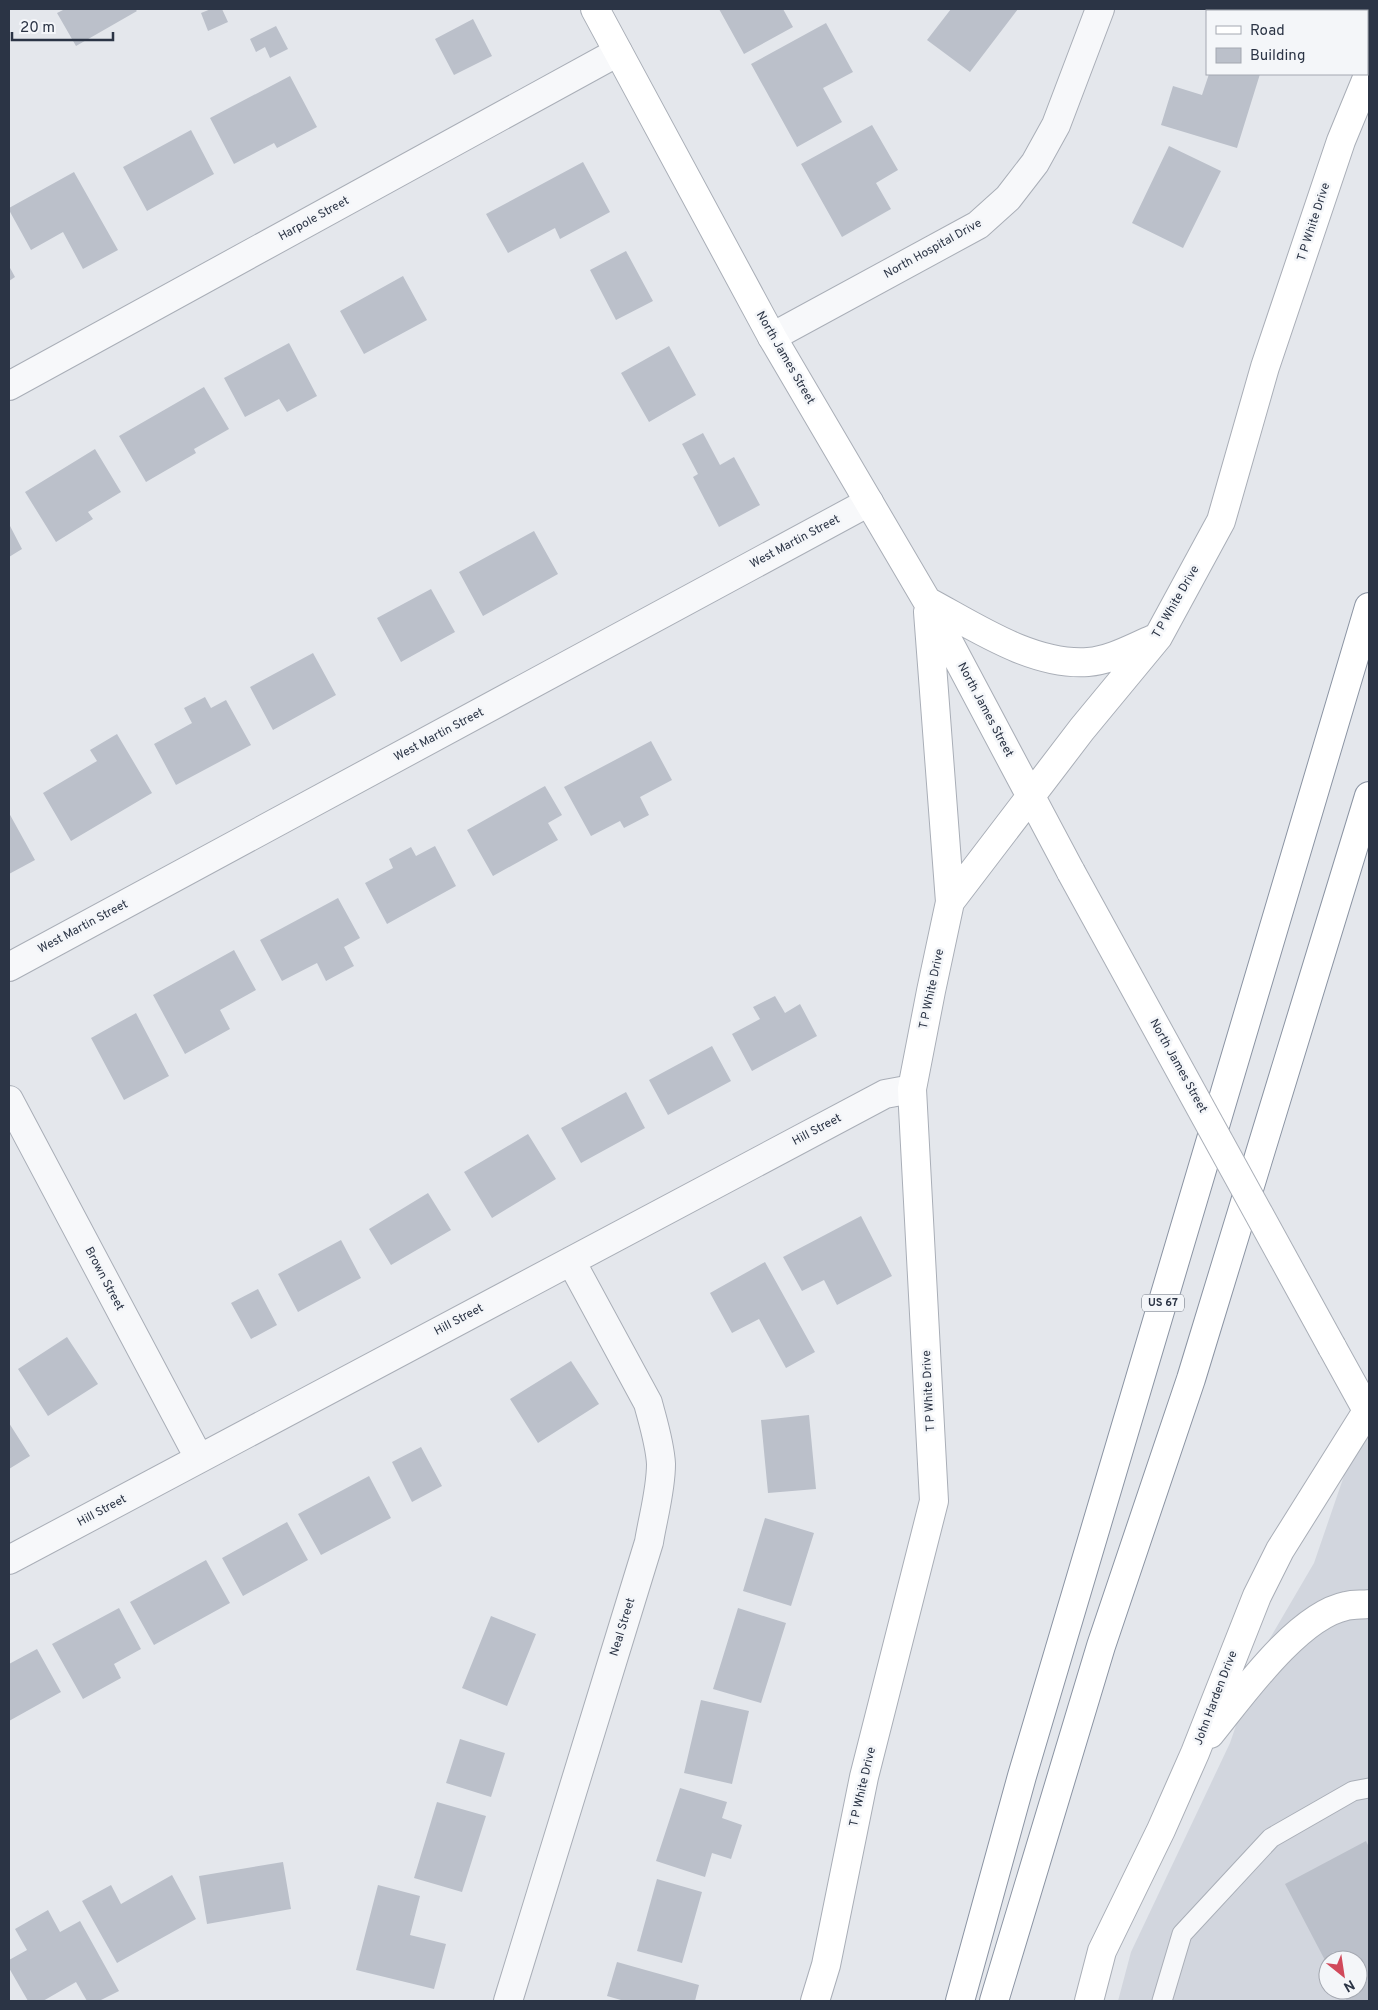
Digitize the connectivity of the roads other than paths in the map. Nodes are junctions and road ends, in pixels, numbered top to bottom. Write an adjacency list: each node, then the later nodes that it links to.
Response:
1 (595, 9): 3 (main road, North James Street)
2 (1100, 9): 5 (street, North Hospital Drive)
3 (618, 52): 5 (main road, North James Street); 6 (street, Harpole Street)
4 (1369, 74): 10 (main road, T P White Drive)
5 (772, 337): 7 (main road, North James Street)
6 (9, 386)
7 (869, 502): 8 (main road, North James Street); 14 (street, West Martin Street)
8 (927, 601): 10 (main road); 12 (main road, North James Street); 13 (main road)
9 (1369, 607): 26 (main road, US 67)
10 (1158, 637): 12 (main road, T P White Drive)
11 (1369, 796): 27 (main road)
12 (1031, 797): 13 (main road, T P White Drive); 18 (main road, North James Street, bridge)
13 (950, 902): 15 (main road, T P White Drive)
14 (9, 967)
15 (912, 1089): 17 (street, Hill Street); 25 (main road, T P White Drive)
16 (9, 1100): 19 (street, Brown Street)
17 (571, 1261): 19 (street, Hill Street); 24 (street, Neal Street)
18 (1368, 1410): 22 (main road, John Harden Drive)
19 (199, 1458): 20 (street, Hill Street)
20 (9, 1560)
21 (1369, 1604): 22 (main road)
22 (1195, 1753): 28 (main road, John Harden Drive)
23 (1369, 1788): 29 (lane)
24 (508, 2001)
25 (815, 2001)
26 (960, 2001)
27 (994, 2001)
28 (1089, 2001)
29 (1162, 2001)

